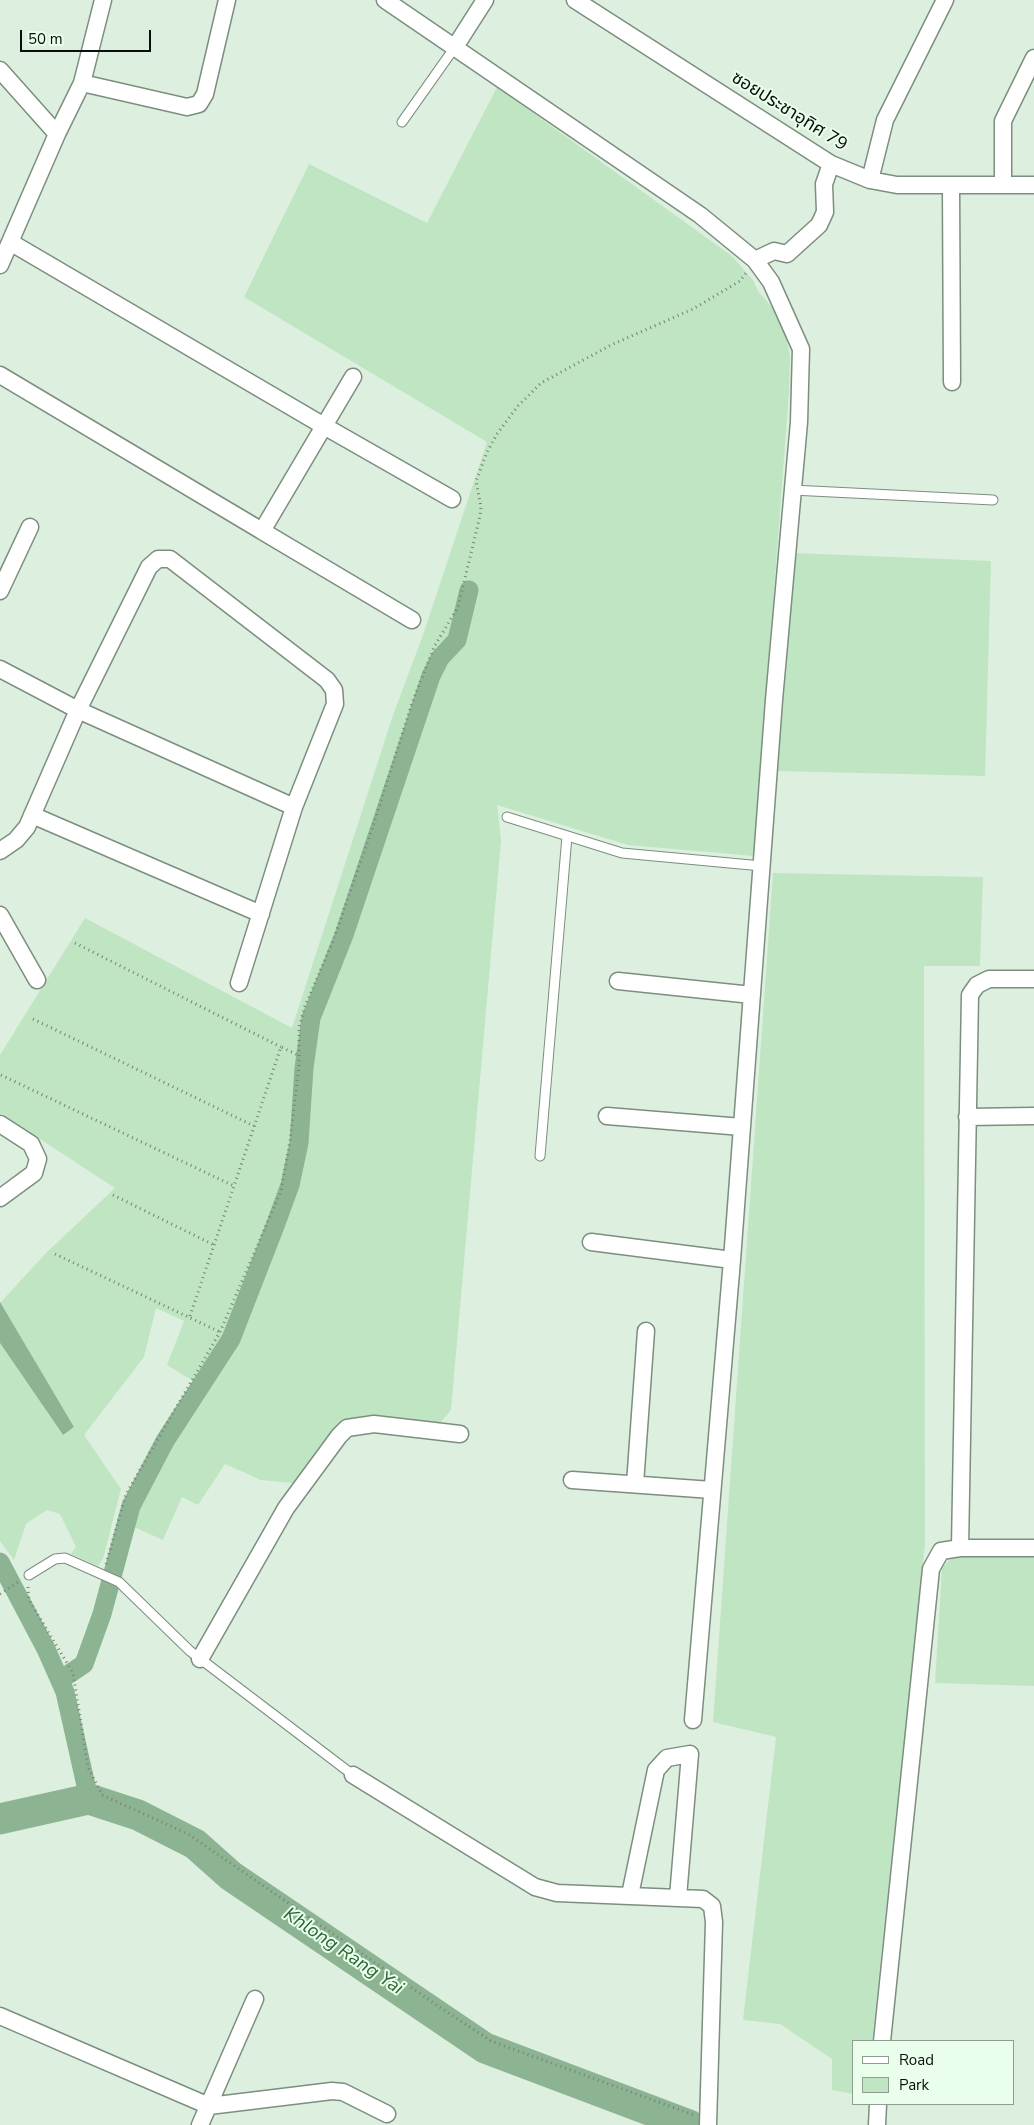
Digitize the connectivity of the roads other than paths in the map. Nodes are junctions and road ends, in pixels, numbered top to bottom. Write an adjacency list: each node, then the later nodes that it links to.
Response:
1 (103, 0): 10 (street)
2 (227, 0): 10 (street)
3 (385, 0): 7 (street)
4 (485, 0): 7 (street)
5 (576, 0): 13 (street, ซอยประชาอุทิศ 79)
6 (945, 0): 14 (street)
7 (455, 47): 11 (lane); 19 (street)
8 (1034, 58): 16 (street)
9 (0, 70): 12 (street)
10 (82, 84): 12 (street)
11 (402, 122)
12 (57, 134): 18 (street)
13 (831, 164): 14 (street, ซอยประชาอุทิศ 79); 19 (street)
14 (870, 180): 15 (street, ซอยประชาอุทิศ 79)
15 (952, 185): 16 (street, ซอยประชาอุทิศ 79); 23 (street)
16 (1003, 185): 17 (street, ซอยประชาอุทิศ 79)
17 (1034, 185)
18 (10, 242): 20 (street); 24 (street)
19 (754, 264): 25 (street)
20 (0, 265)
21 (0, 375): 29 (street)
22 (353, 377): 24 (street)
23 (952, 382)
24 (324, 426): 26 (street); 29 (street)
25 (792, 490): 27 (lane); 39 (street)
26 (452, 498)
27 (993, 500)
28 (30, 527): 30 (street)
29 (262, 531): 31 (street)
30 (0, 591)
31 (412, 620)
32 (0, 669): 33 (street)
33 (78, 710): 34 (street); 34 (street); 35 (street)
34 (294, 807): 40 (street)
35 (32, 815): 38 (street); 40 (street)
36 (507, 817): 37 (lane)
37 (567, 836): 39 (lane); 52 (lane)
38 (0, 851)
39 (762, 866): 46 (street)
40 (261, 914): 45 (street)
41 (0, 915): 43 (street)
42 (1034, 979): 49 (street)
43 (36, 980)
44 (618, 981): 46 (street)
45 (239, 983)
46 (752, 995): 51 (street)
47 (607, 1116): 51 (street)
48 (1034, 1116): 49 (street)
49 (967, 1117): 61 (street)
50 (0, 1124): 53 (street)
51 (742, 1127): 55 (street)
52 (540, 1156)
53 (0, 1198)
54 (591, 1242): 55 (street)
55 (732, 1260): 60 (street)
56 (646, 1331): 59 (street)
57 (460, 1434): 64 (street)
58 (572, 1480): 59 (street)
59 (635, 1484): 60 (street)
60 (712, 1490): 65 (street)
61 (960, 1548): 62 (street); 71 (street)
62 (1034, 1548)
63 (28, 1578): 64 (lane)
64 (200, 1658): 66 (lane)
65 (693, 1720)
66 (353, 1775): 67 (street)
67 (630, 1895): 68 (street); 68 (street)
68 (678, 1897): 75 (street)
69 (255, 1998): 73 (street)
70 (0, 2016): 73 (street)
71 (882, 2040)
72 (878, 2105): 77 (street)
73 (209, 2106): 74 (street); 76 (street)
74 (387, 2114)
75 (708, 2123)
76 (200, 2125)
77 (877, 2125)

